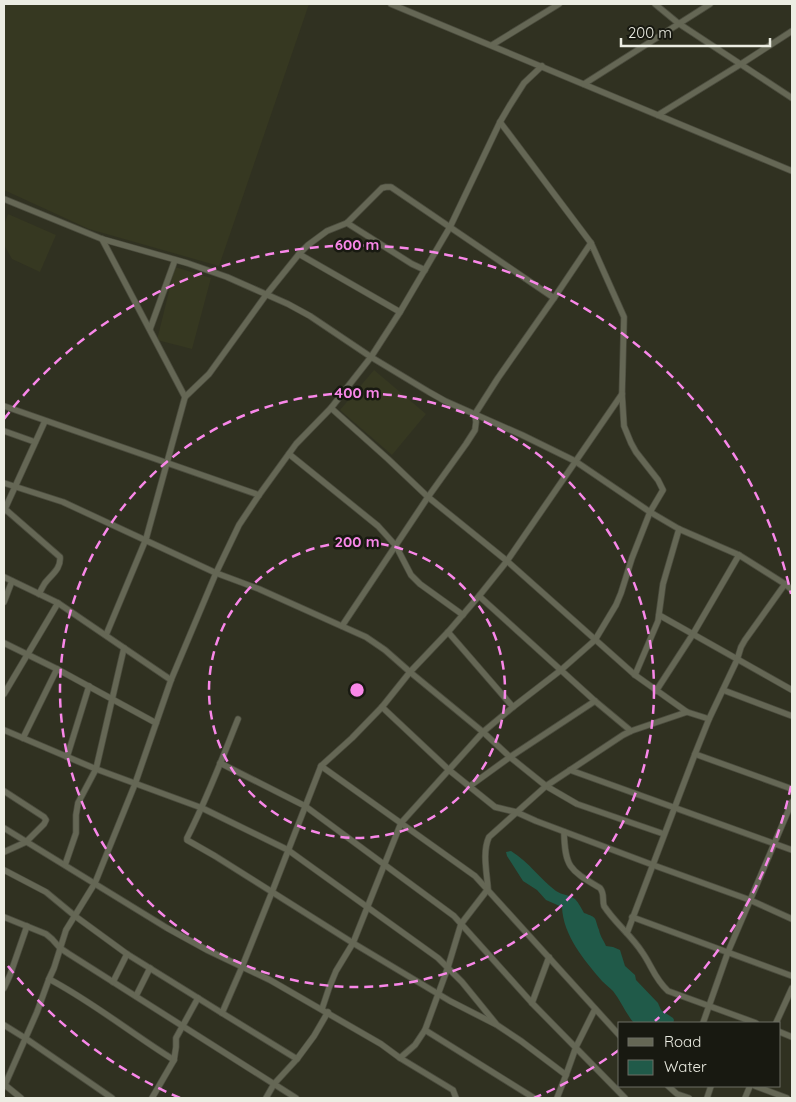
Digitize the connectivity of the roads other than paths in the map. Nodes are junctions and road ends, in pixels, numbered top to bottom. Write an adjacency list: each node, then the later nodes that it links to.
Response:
1 (391, 4): 5 (street)
2 (559, 4): 8 (street)
3 (655, 4): 6 (street)
4 (710, 4): 6 (street)
5 (401, 5): 8 (street)
6 (678, 23): 9 (street); 11 (street)
7 (792, 31): 9 (street)
8 (492, 45): 10 (street)
9 (742, 64): 12 (street); 13 (street)
10 (542, 66): 11 (street); 14 (street)
11 (584, 84): 13 (street)
12 (792, 98)
13 (658, 115): 15 (street)
14 (500, 122): 18 (street); 20 (street)
15 (792, 171)
16 (4, 198): 19 (street)
17 (347, 223): 18 (street); 21 (street); 23 (street)
18 (450, 227): 23 (street); 25 (street)
19 (102, 239): 22 (street); 27 (street)
20 (591, 243): 25 (street); 29 (street)
21 (299, 254): 24 (street); 26 (street)
22 (175, 260): 24 (street); 27 (street)
23 (425, 270): 26 (street)
24 (266, 294): 28 (street); 30 (street)
25 (554, 298): 33 (street)
26 (400, 312): 28 (street)
27 (150, 328): 30 (street)
28 (371, 357): 32 (street); 33 (street)
29 (622, 394): 38 (street); 45 (street)
30 (185, 396): 39 (street)
31 (4, 406): 34 (street)
32 (331, 408): 37 (street); 43 (street)
33 (475, 414): 38 (street); 43 (street)
34 (45, 420): 36 (street); 39 (street)
35 (4, 431): 36 (street)
36 (35, 442): 41 (street)
37 (289, 454): 42 (street); 48 (street)
38 (575, 461): 45 (street); 50 (street)
39 (168, 463): 42 (street); 47 (street)
40 (4, 483): 41 (street)
41 (14, 487): 44 (street); 47 (street)
42 (259, 495): 51 (street)
43 (428, 497): 48 (street); 50 (street)
44 (4, 510): 56 (street)
45 (650, 512): 46 (street); 66 (street)
46 (679, 529): 49 (street); 61 (street)
47 (146, 540): 51 (street); 64 (street)
48 (396, 546): 60 (street); 62 (street)
49 (739, 555): 54 (street); 65 (street)
50 (507, 561): 57 (street); 66 (street)
51 (216, 572): 62 (street); 75 (street)
52 (4, 577): 53 (street)
53 (12, 582): 56 (street); 58 (street)
54 (785, 584): 55 (street); 70 (street)
55 (792, 590)
56 (39, 594): 59 (street)
57 (479, 596): 60 (street); 72 (street)
58 (4, 602)
59 (58, 603): 64 (street); 69 (street)
60 (463, 615): 63 (street)
61 (659, 615): 65 (street); 74 (street)
62 (342, 626): 73 (street)
63 (448, 632): 73 (street); 84 (street)
64 (106, 634): 68 (street)
65 (693, 634): 70 (street); 79 (street)
66 (595, 640): 72 (street); 74 (street)
67 (4, 643): 69 (street)
68 (124, 648): 75 (street); 81 (street)
69 (28, 654): 71 (street); 80 (street)
70 (737, 660): 77 (street); 78 (street)
71 (57, 669): 76 (street); 93 (street)
72 (562, 670): 82 (street); 84 (street)
73 (410, 672): 83 (street); 92 (street)
74 (635, 675): 79 (street)
75 (171, 680): 89 (street)
76 (89, 686): 81 (street); 95 (street)
77 (723, 690): 86 (street); 88 (street)
78 (792, 690)
79 (656, 691): 85 (street)
80 (4, 694)
81 (112, 698): 89 (street); 99 (street)
82 (595, 701): 91 (street); 96 (street)
83 (382, 707): 98 (street); 100 (street)
84 (513, 707): 92 (street)
85 (687, 712): 88 (street); 91 (street)
86 (792, 716)
87 (238, 719): 97 (street)
88 (709, 719): 94 (street)
89 (156, 723): 102 (street)
90 (4, 730): 93 (street)
91 (631, 731): 101 (street)
92 (483, 732): 96 (street); 100 (street)
93 (23, 738): 95 (street)
94 (695, 754): 105 (street); 110 (street)
95 (67, 756): 99 (street)
96 (510, 757): 103 (street); 104 (street)
97 (220, 763): 108 (street); 109 (street)
98 (321, 766): 108 (street); 112 (street)
99 (96, 769): 102 (street); 121 (street)
100 (449, 770): 103 (street); 112 (street)
101 (570, 770): 104 (street); 110 (street)
102 (136, 784): 109 (street); 125 (street)
103 (470, 786): 111 (street)
104 (546, 786): 111 (street); 115 (street)
105 (792, 789)
106 (4, 791): 116 (street)
107 (792, 802): 117 (street)
108 (305, 806): 118 (street); 122 (street)
109 (202, 808): 118 (street); 127 (street)
110 (674, 808): 115 (street); 117 (street)
111 (516, 812): 114 (street); 126 (street)
112 (401, 823): 122 (street); 126 (street)
113 (4, 828): 116 (street)
114 (564, 832): 123 (street); 136 (street)
115 (664, 834): 123 (street)
116 (26, 842): 120 (street); 121 (street)
117 (774, 843): 119 (street); 128 (street)
118 (288, 850): 127 (street); 129 (street)
119 (792, 850)
120 (4, 852)
121 (65, 865): 125 (street)
122 (385, 865): 129 (street); 134 (street)
123 (653, 865): 128 (street); 132 (street)
124 (4, 870): 130 (street)
125 (95, 883): 130 (street); 142 (street)
126 (488, 889): 134 (street); 141 (street)
127 (272, 892): 137 (street); 142 (street)
128 (750, 900): 133 (street); 139 (street)
129 (368, 908): 137 (street); 143 (street)
130 (75, 916): 138 (street); 140 (street)
131 (4, 917): 135 (street)
132 (632, 918): 136 (street); 139 (street)
133 (792, 919)
134 (462, 924): 143 (street); 153 (street)
135 (27, 926): 138 (street); 148 (street)
136 (627, 933): 154 (street)
137 (353, 943): 150 (street); 156 (street)
138 (60, 948): 146 (street); 147 (street)
139 (728, 952): 145 (street); 154 (street)
140 (127, 954): 144 (street); 147 (street)
141 (549, 957): 153 (street); 155 (street)
142 (242, 967): 156 (street); 157 (street)
143 (448, 967): 150 (street); 162 (street)
144 (150, 968): 151 (street); 152 (street)
145 (792, 976)
146 (49, 978): 166 (street); 170 (street)
147 (113, 982): 151 (street)
148 (4, 988)
149 (792, 988): 160 (street)
150 (438, 994): 162 (street); 164 (street)
151 (136, 996): 163 (street)
152 (198, 998): 157 (street); 163 (street)
153 (532, 1003): 167 (street)
154 (710, 1006): 158 (street); 159 (street)
155 (595, 1009): 165 (street); 167 (street)
156 (325, 1011): 168 (street); 169 (street)
157 (222, 1013): 169 (street)
158 (703, 1022)
159 (753, 1022)
160 (776, 1022)
161 (4, 1025): 166 (street)
162 (496, 1025): 171 (street)
163 (184, 1026): 170 (street); 172 (street)
164 (425, 1030): 168 (street); 182 (street)
165 (618, 1034)
166 (25, 1038): 173 (street); 177 (street)
167 (576, 1047): 171 (street); 184 (street)
168 (400, 1058): 181 (street)
169 (297, 1059): 172 (street)
170 (174, 1060): 178 (street)
171 (566, 1076): 183 (street)
172 (274, 1084): 179 (street); 180 (street)
173 (4, 1086): 176 (street)
174 (759, 1087): 186 (street)
175 (675, 1096): 185 (street)
176 (21, 1098)
177 (112, 1098)
178 (152, 1098)
179 (266, 1098)
180 (296, 1098)
181 (456, 1098)
182 (534, 1098)
183 (557, 1098)
184 (625, 1098)
185 (689, 1098)
186 (787, 1098)

